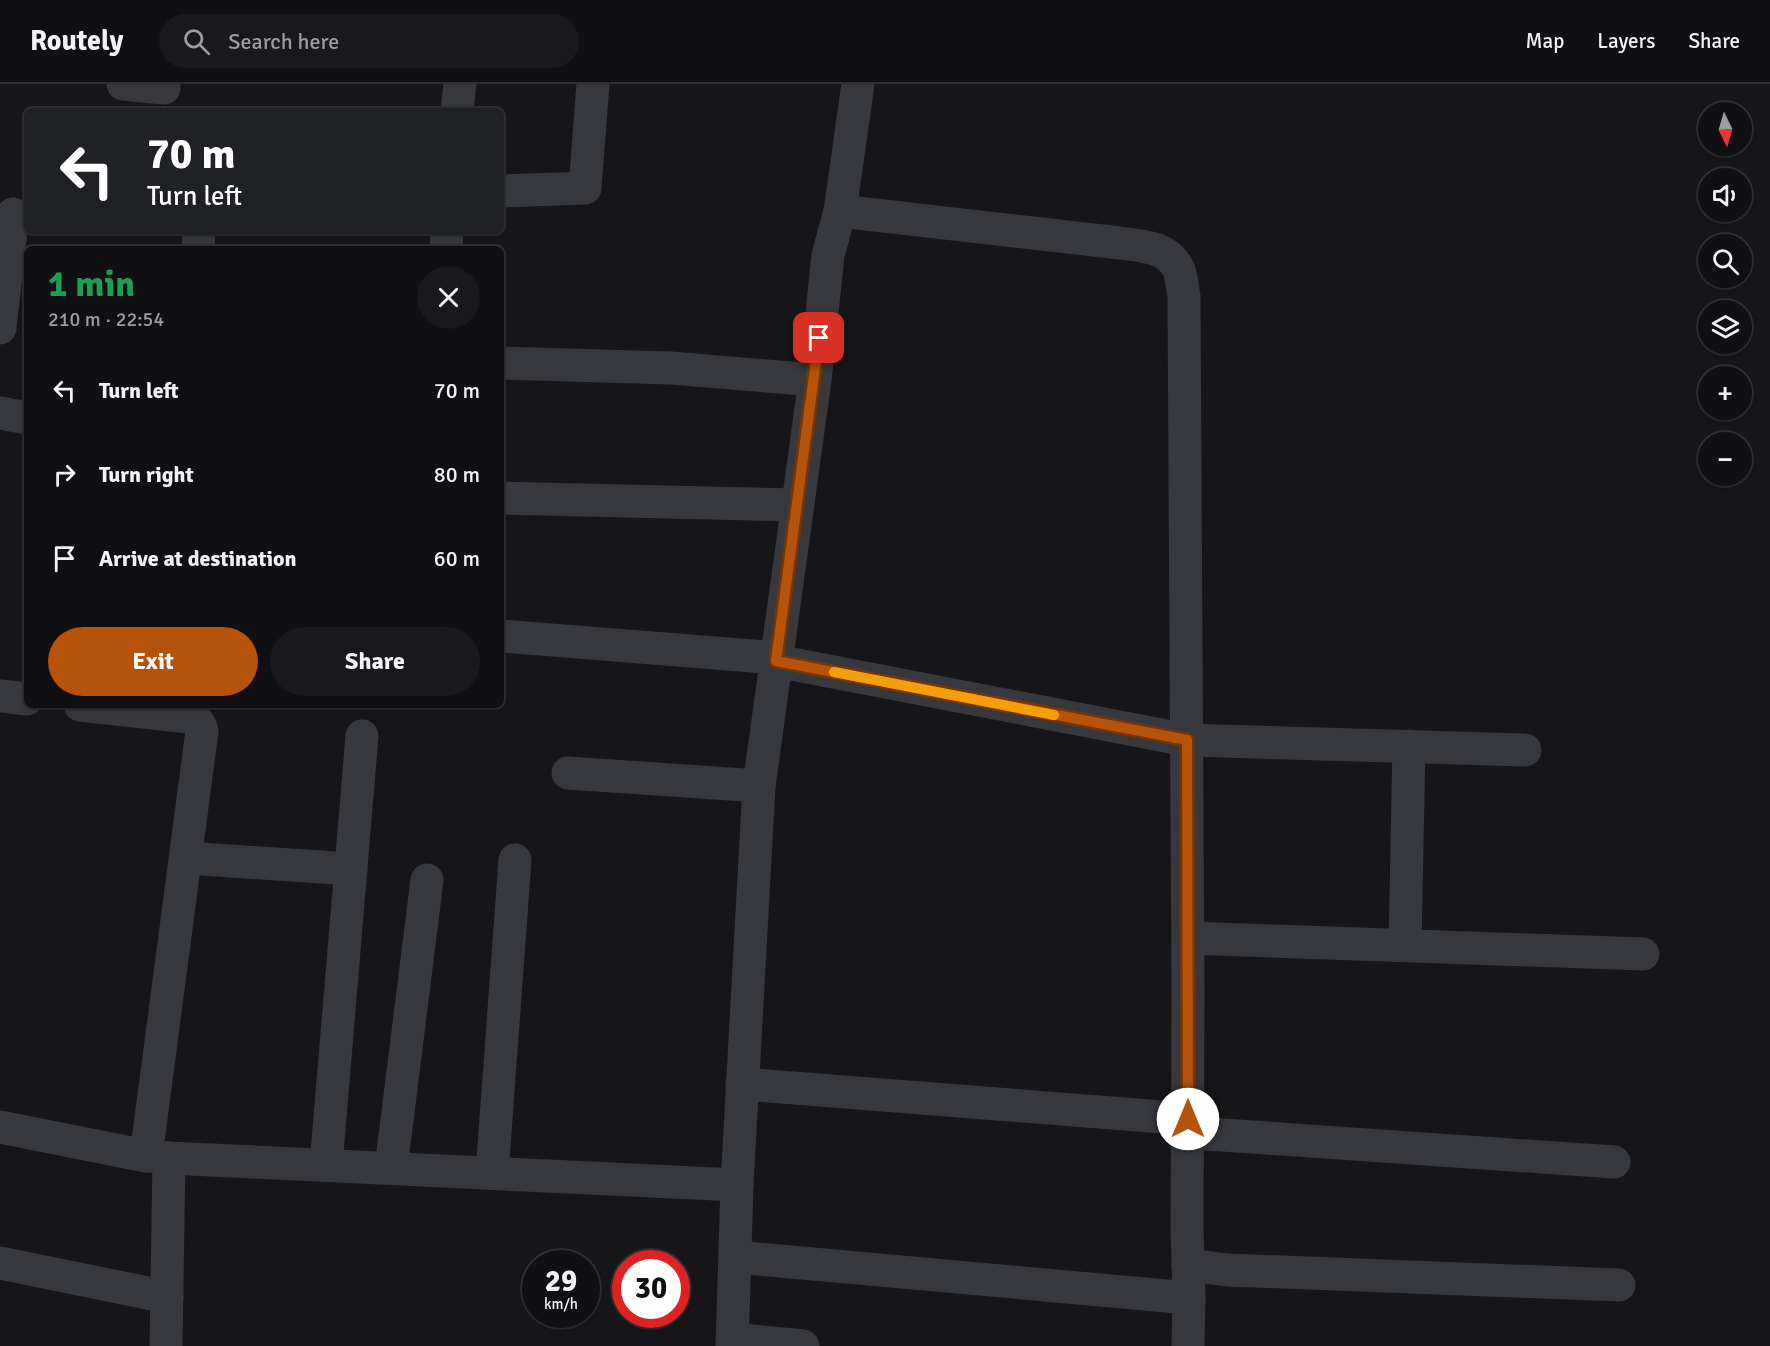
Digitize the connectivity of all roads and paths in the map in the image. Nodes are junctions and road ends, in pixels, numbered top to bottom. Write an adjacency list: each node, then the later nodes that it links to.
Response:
1 (123, 84): 5 (street)
2 (460, 84): 6 (street)
3 (593, 84): 7 (street)
4 (858, 84): 8 (street)
5 (164, 88)
6 (457, 108)
7 (504, 191)
8 (840, 211): 12 (street); 23 (street)
9 (13, 214): 10 (street)
10 (0, 328)
11 (504, 363): 12 (street)
12 (815, 380): 16 (street)
13 (0, 413): 14 (street)
14 (24, 417)
15 (504, 498): 16 (street)
16 (797, 505): 18 (street)
17 (504, 636): 18 (street)
18 (776, 661): 23 (street); 27 (street)
19 (0, 696): 20 (street)
20 (24, 699)
21 (107, 708): 28 (street)
22 (362, 736): 30 (street)
23 (1187, 740): 24 (street); 32 (street)
24 (1409, 746): 25 (street); 33 (street)
25 (1525, 750)
26 (568, 772): 27 (street)
27 (759, 786): 35 (street)
28 (186, 858): 30 (street); 38 (street)
29 (514, 860): 42 (street)
30 (351, 869): 40 (street)
31 (427, 880): 41 (street)
32 (1188, 938): 33 (street); 36 (street)
33 (1405, 945): 34 (street)
34 (1643, 954)
35 (742, 1084): 36 (street); 43 (street)
36 (1188, 1119): 39 (street); 46 (street)
37 (0, 1127): 38 (street)
38 (157, 1157): 40 (street); 48 (street)
39 (1614, 1162)
40 (326, 1165): 41 (street)
41 (391, 1168): 42 (street)
42 (492, 1173): 43 (street)
43 (737, 1185): 44 (street)
44 (735, 1257): 49 (street); 50 (street)
45 (0, 1263): 48 (street)
46 (1188, 1265): 47 (street); 49 (street)
47 (1620, 1285)
48 (167, 1297): 51 (street)
49 (1189, 1298): 53 (street)
50 (732, 1342): 52 (street)
51 (166, 1346)
52 (803, 1346)
53 (1188, 1346)

